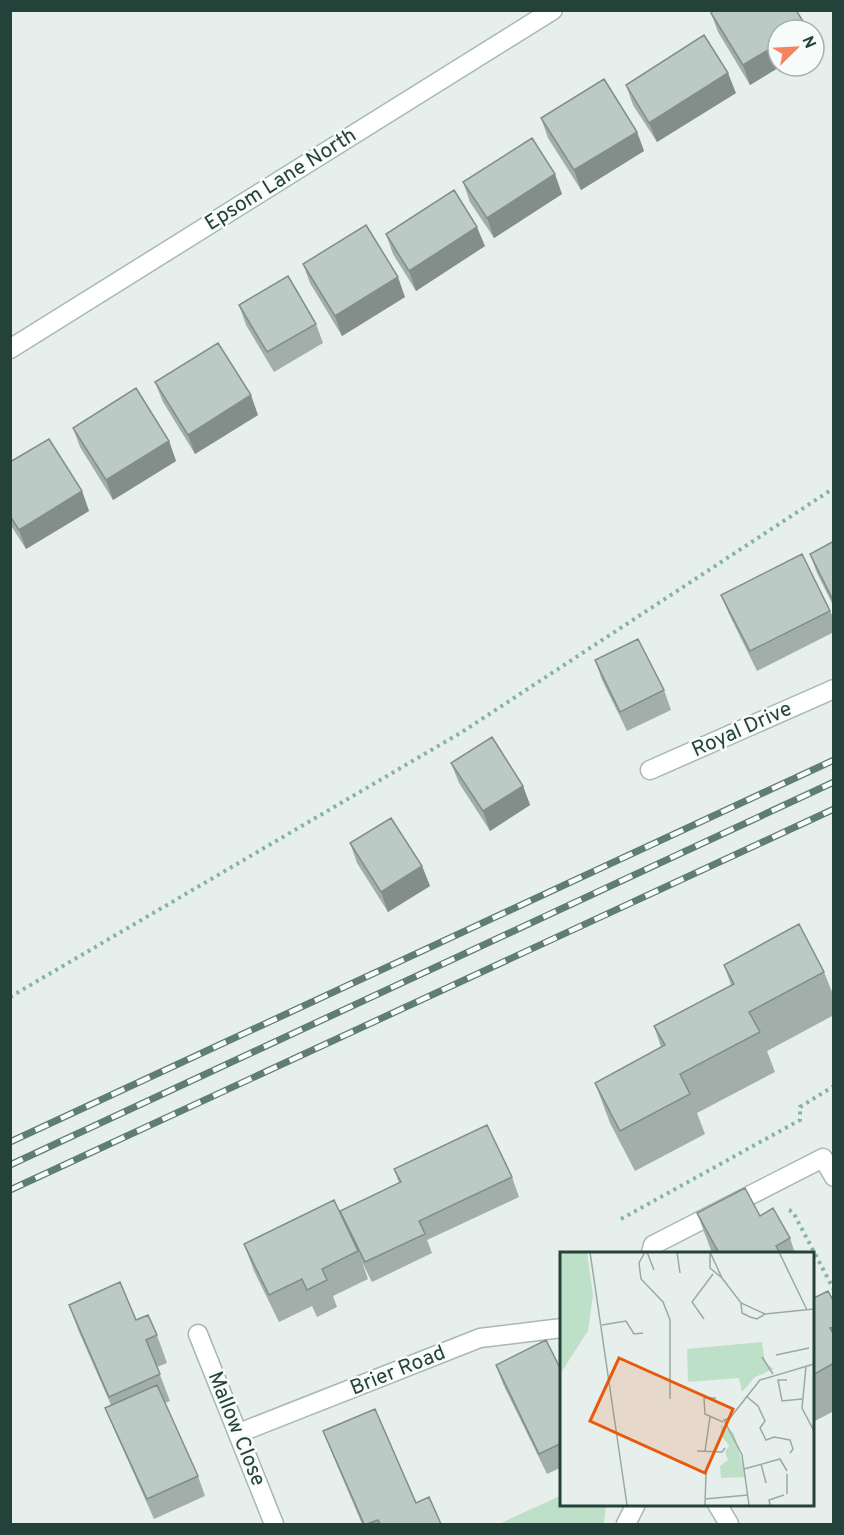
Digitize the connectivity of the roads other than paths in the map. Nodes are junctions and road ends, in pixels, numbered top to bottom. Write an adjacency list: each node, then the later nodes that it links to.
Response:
1 (553, 10): 2 (street, Epsom Lane North)
2 (10, 349)
3 (834, 689): 4 (street, Royal Drive)
4 (650, 770)
5 (834, 1177): 6 (street)
6 (651, 1252)
7 (560, 1328): 9 (street, Brier Road)
8 (198, 1334): 9 (street, Mallow Close)
9 (239, 1433): 12 (street, Mallow Close)
10 (635, 1505): 13 (street)
11 (718, 1505): 14 (street)
12 (274, 1524)
13 (626, 1524)
14 (729, 1524)

